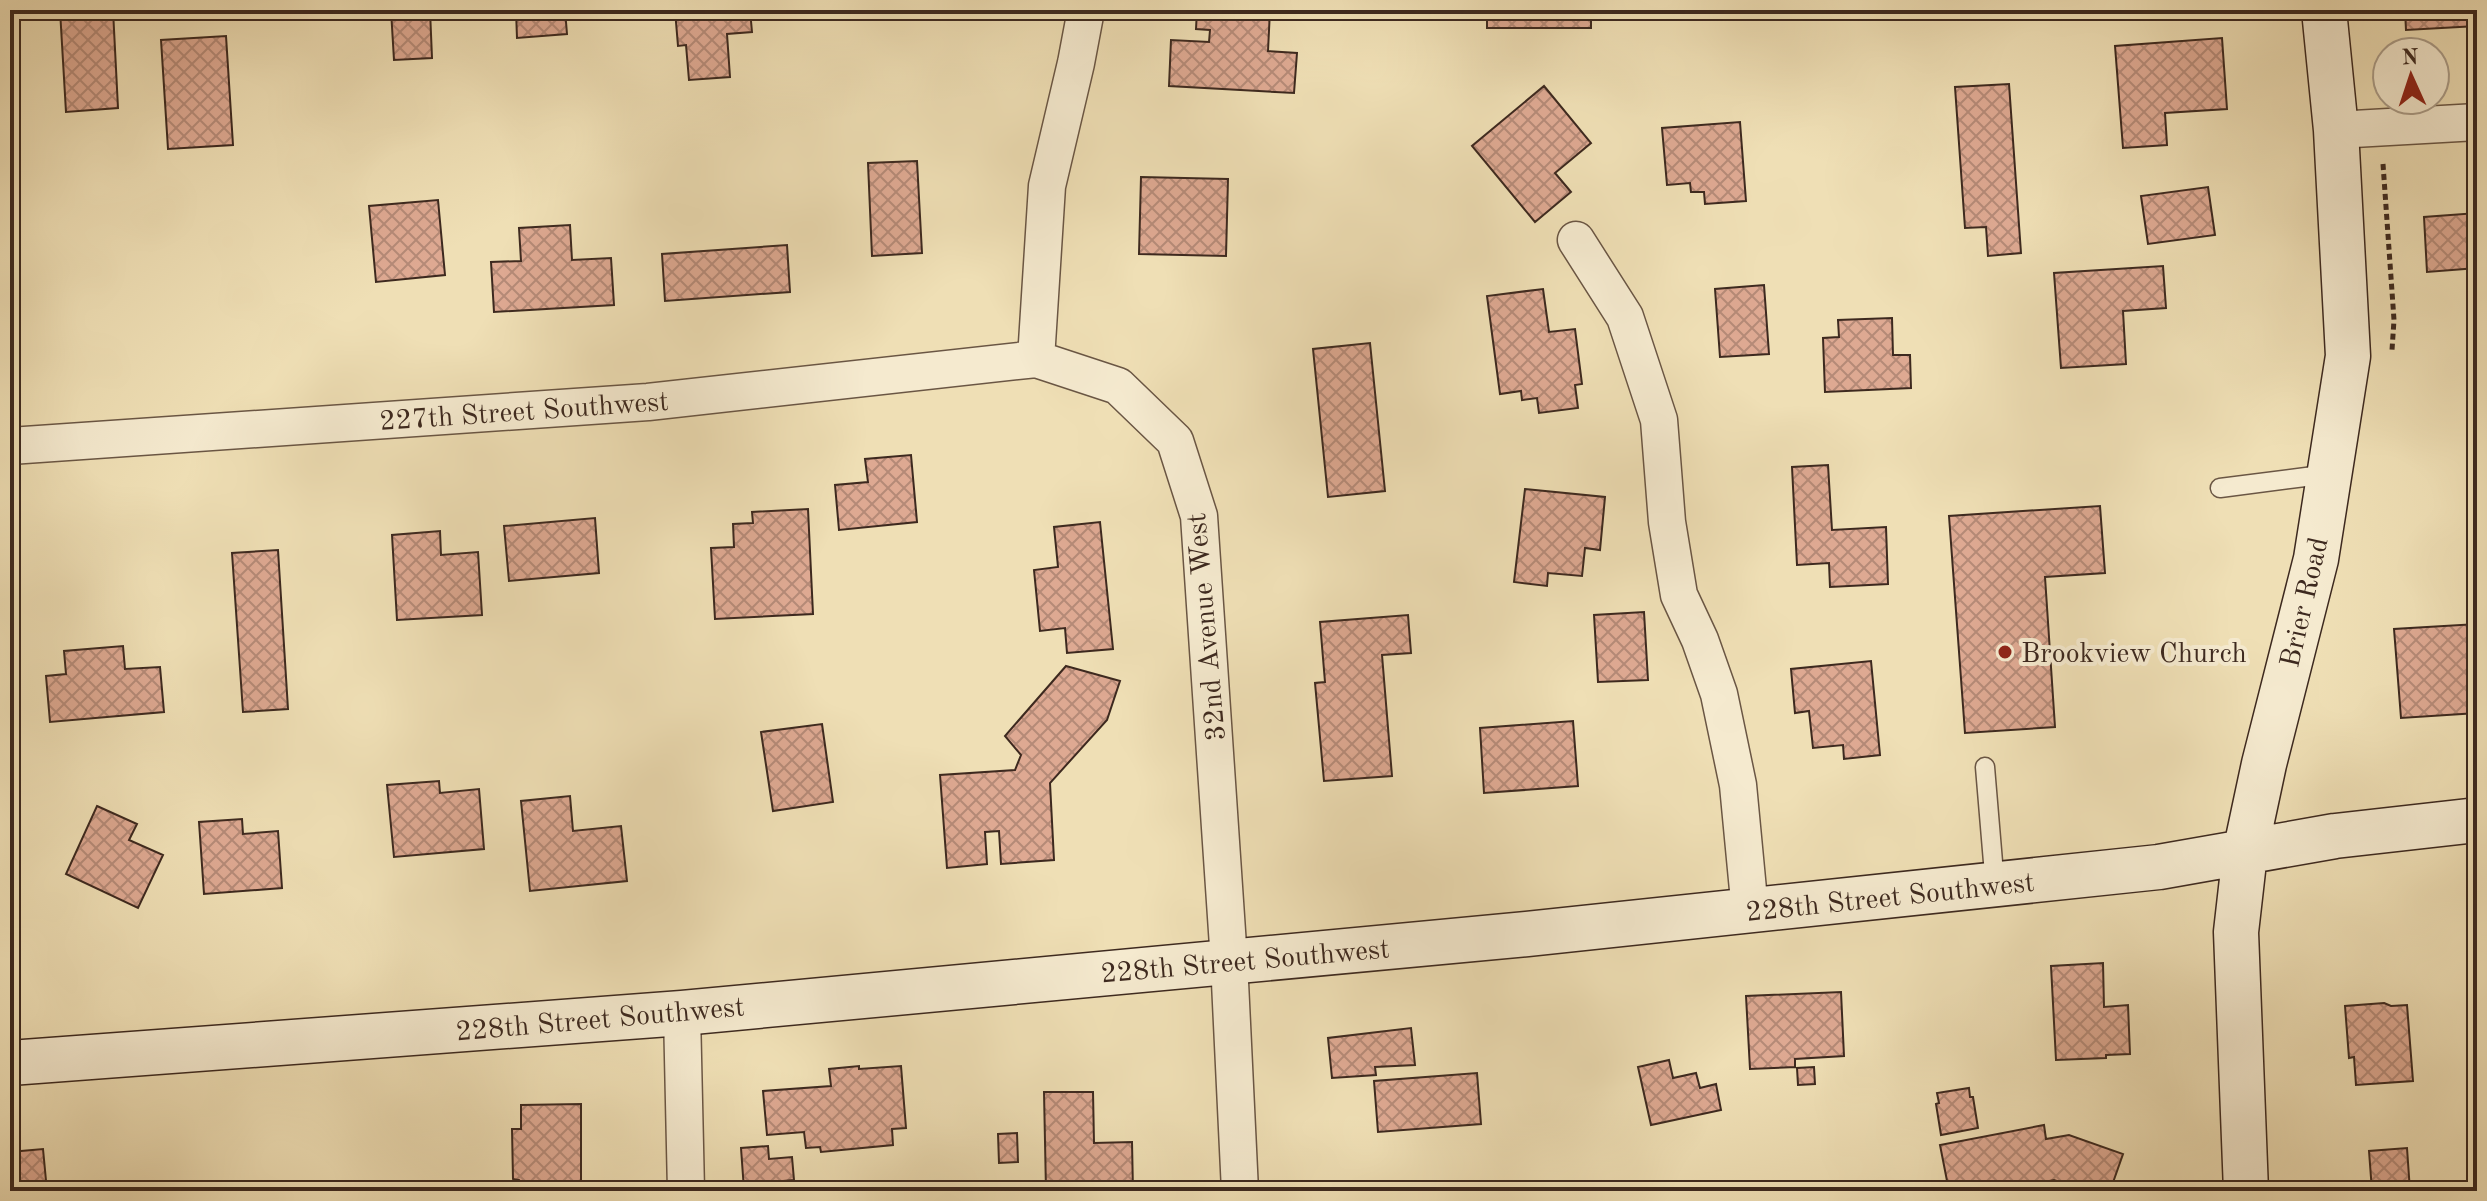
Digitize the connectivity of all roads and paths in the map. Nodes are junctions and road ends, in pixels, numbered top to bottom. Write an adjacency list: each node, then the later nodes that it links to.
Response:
1 (1086, 10): 6 (street)
2 (2324, 10): 4 (main road, Brier Road)
3 (2477, 122): 4 (street)
4 (2336, 130): 8 (main road, Brier Road)
5 (1576, 240): 14 (street)
6 (1036, 359): 7 (street, 227th Street Southwest); 15 (street, 32nd Avenue West)
7 (10, 446)
8 (2329, 474): 9 (lane); 12 (main road, Brier Road)
9 (2220, 488)
10 (1985, 767): 13 (lane)
11 (2477, 820): 12 (main road, 228th Street Southwest)
12 (2245, 853): 13 (main road, 228th Street Southwest); 20 (main road, Brier Road)
13 (1995, 886): 14 (main road, 228th Street Southwest)
14 (1750, 911): 15 (main road, 228th Street Southwest)
15 (1229, 961): 16 (main road, 228th Street Southwest); 19 (street, 32nd Avenue West)
16 (682, 1013): 17 (main road, 228th Street Southwest); 18 (street)
17 (10, 1063)
18 (686, 1191)
19 (1240, 1191)
20 (2246, 1191)

